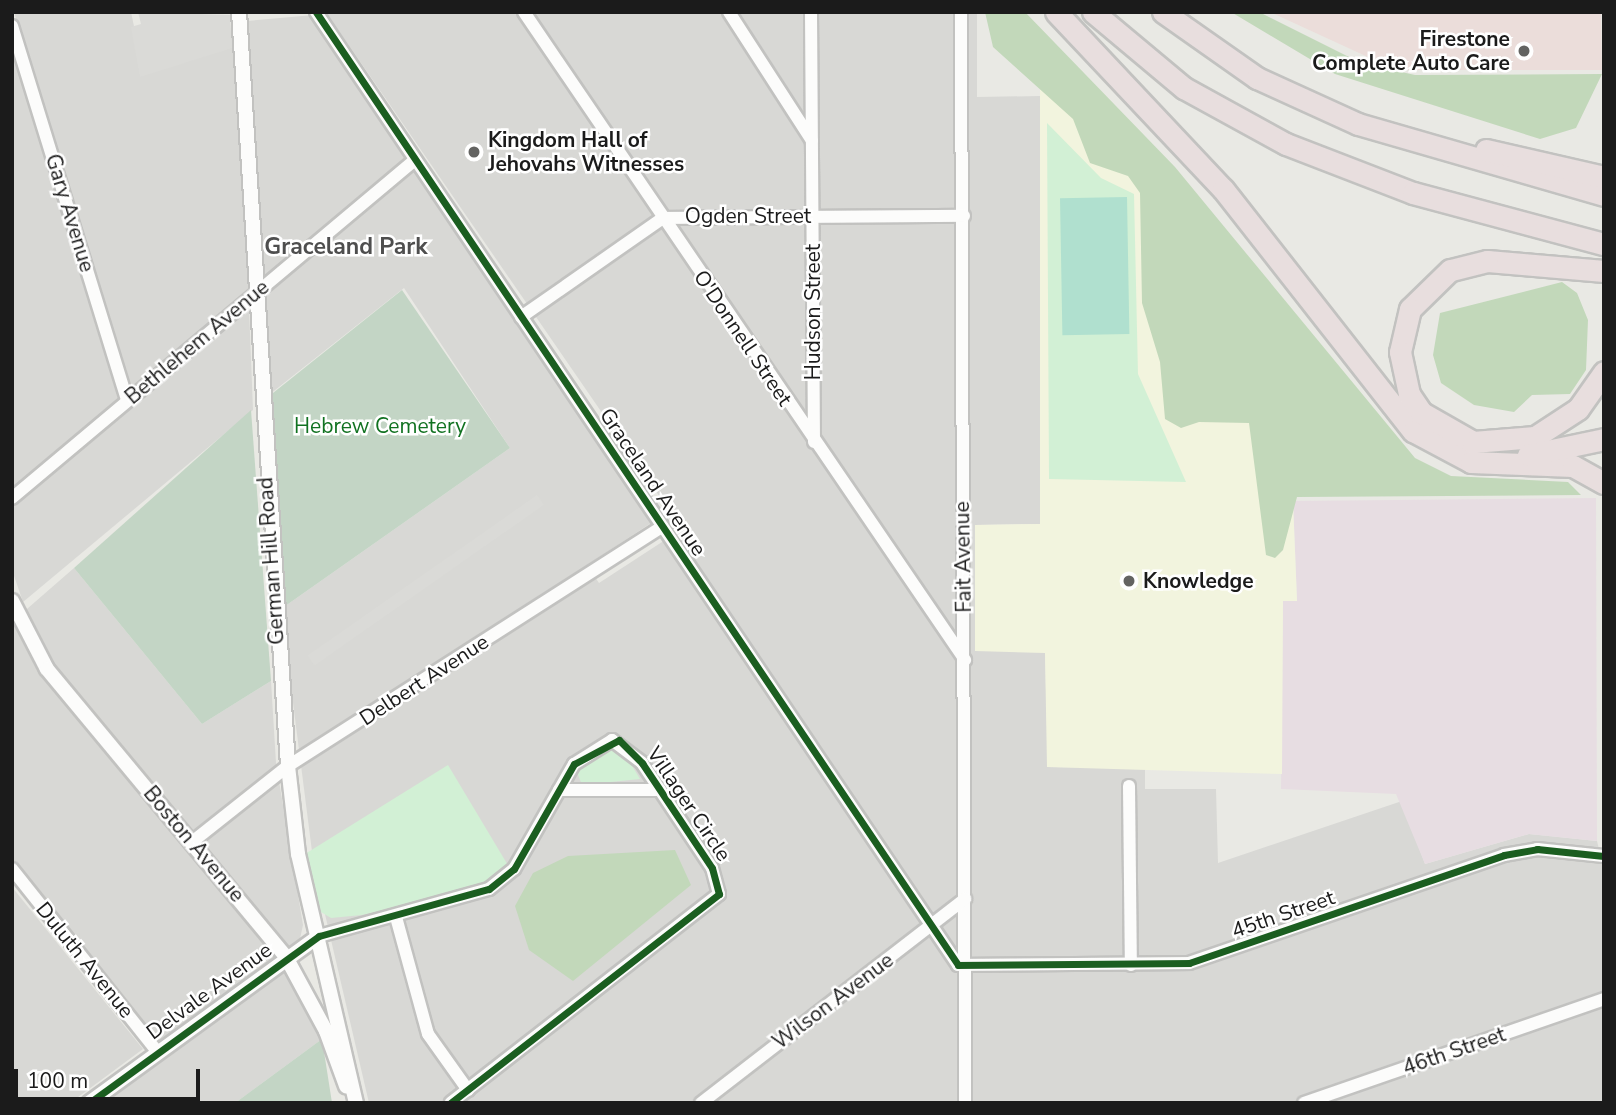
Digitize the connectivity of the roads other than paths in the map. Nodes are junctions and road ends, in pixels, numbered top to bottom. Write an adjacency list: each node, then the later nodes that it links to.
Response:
1 (239, 12): 21 (street, German Hill Road)
2 (316, 12): 13 (street, Graceland Avenue)
3 (524, 12): 18 (street, O'Donnell Street)
4 (729, 12): 12 (street)
5 (811, 12): 12 (street, Hudson Street)
6 (961, 12): 17 (street, Fait Avenue)
7 (1056, 12): 27 (highway)
8 (1093, 12): 19 (highway)
9 (1163, 12): 11 (highway)
10 (12, 26): 24 (street, Gary Avenue)
11 (1304, 101): 14 (highway); 15 (highway)
12 (812, 141): 16 (street, Hudson Street)
13 (415, 160): 21 (street, Bethlehem Avenue); 22 (street, Graceland Avenue)
14 (1604, 177)
15 (1604, 195)
16 (812, 216): 17 (street, Ogden Street); 18 (street, Ogden Street); 26 (street, Hudson Street)
17 (964, 216): 32 (street, Fait Avenue)
18 (663, 218): 22 (street, Ogden Street); 26 (street, O'Donnell Street)
19 (1604, 244)
20 (1604, 271): 23 (highway)
21 (255, 294): 24 (street, Bethlehem Avenue); 33 (street, German Hill Road)
22 (521, 317): 30 (street, Graceland Avenue)
23 (1604, 372)
24 (127, 399): 29 (street, Bethlehem Avenue)
25 (1604, 439): 27 (highway)
26 (814, 443): 32 (street, O'Donnell Street)
27 (1491, 463): 28 (highway)
28 (1604, 483)
29 (12, 498)
30 (662, 527): 33 (street, Delbert Avenue); 42 (street, Graceland Avenue)
31 (12, 601): 37 (street, Boston Avenue)
32 (966, 660): 40 (street, Fait Avenue)
33 (288, 766): 37 (street, Delbert Avenue); 43 (street, German Hill Road)
34 (1129, 786): 45 (street)
35 (559, 790): 36 (street, Villager Circle); 36 (street, Villager Circle); 41 (street, Villager Circle)
36 (660, 790): 49 (street, Villager Circle)
37 (192, 842): 44 (street, Boston Avenue)
38 (1603, 857): 45 (street, 45th Street)
39 (12, 869): 48 (street, Duluth Avenue)
40 (965, 899): 42 (street, Wilson Avenue); 46 (street, Fait Avenue)
41 (396, 916): 43 (street, Villager Circle); 49 (street)
42 (931, 926): 46 (street, Graceland Avenue); 53 (street, Wilson Avenue)
43 (319, 936): 44 (street, Delvale Avenue); 51 (street, German Hill Road)
44 (286, 957): 48 (street, Delvale Avenue); 51 (street, Boston Avenue)
45 (1131, 964): 46 (street, 45th Street)
46 (965, 965): 54 (street, Fait Avenue)
47 (1604, 999): 55 (street, 46th Street)
48 (157, 1051): 50 (street, Delvale Avenue)
49 (468, 1090): 52 (street, Villager Circle)
50 (89, 1103)
51 (353, 1103)
52 (451, 1103)
53 (701, 1103)
54 (965, 1103)
55 (1304, 1103)

